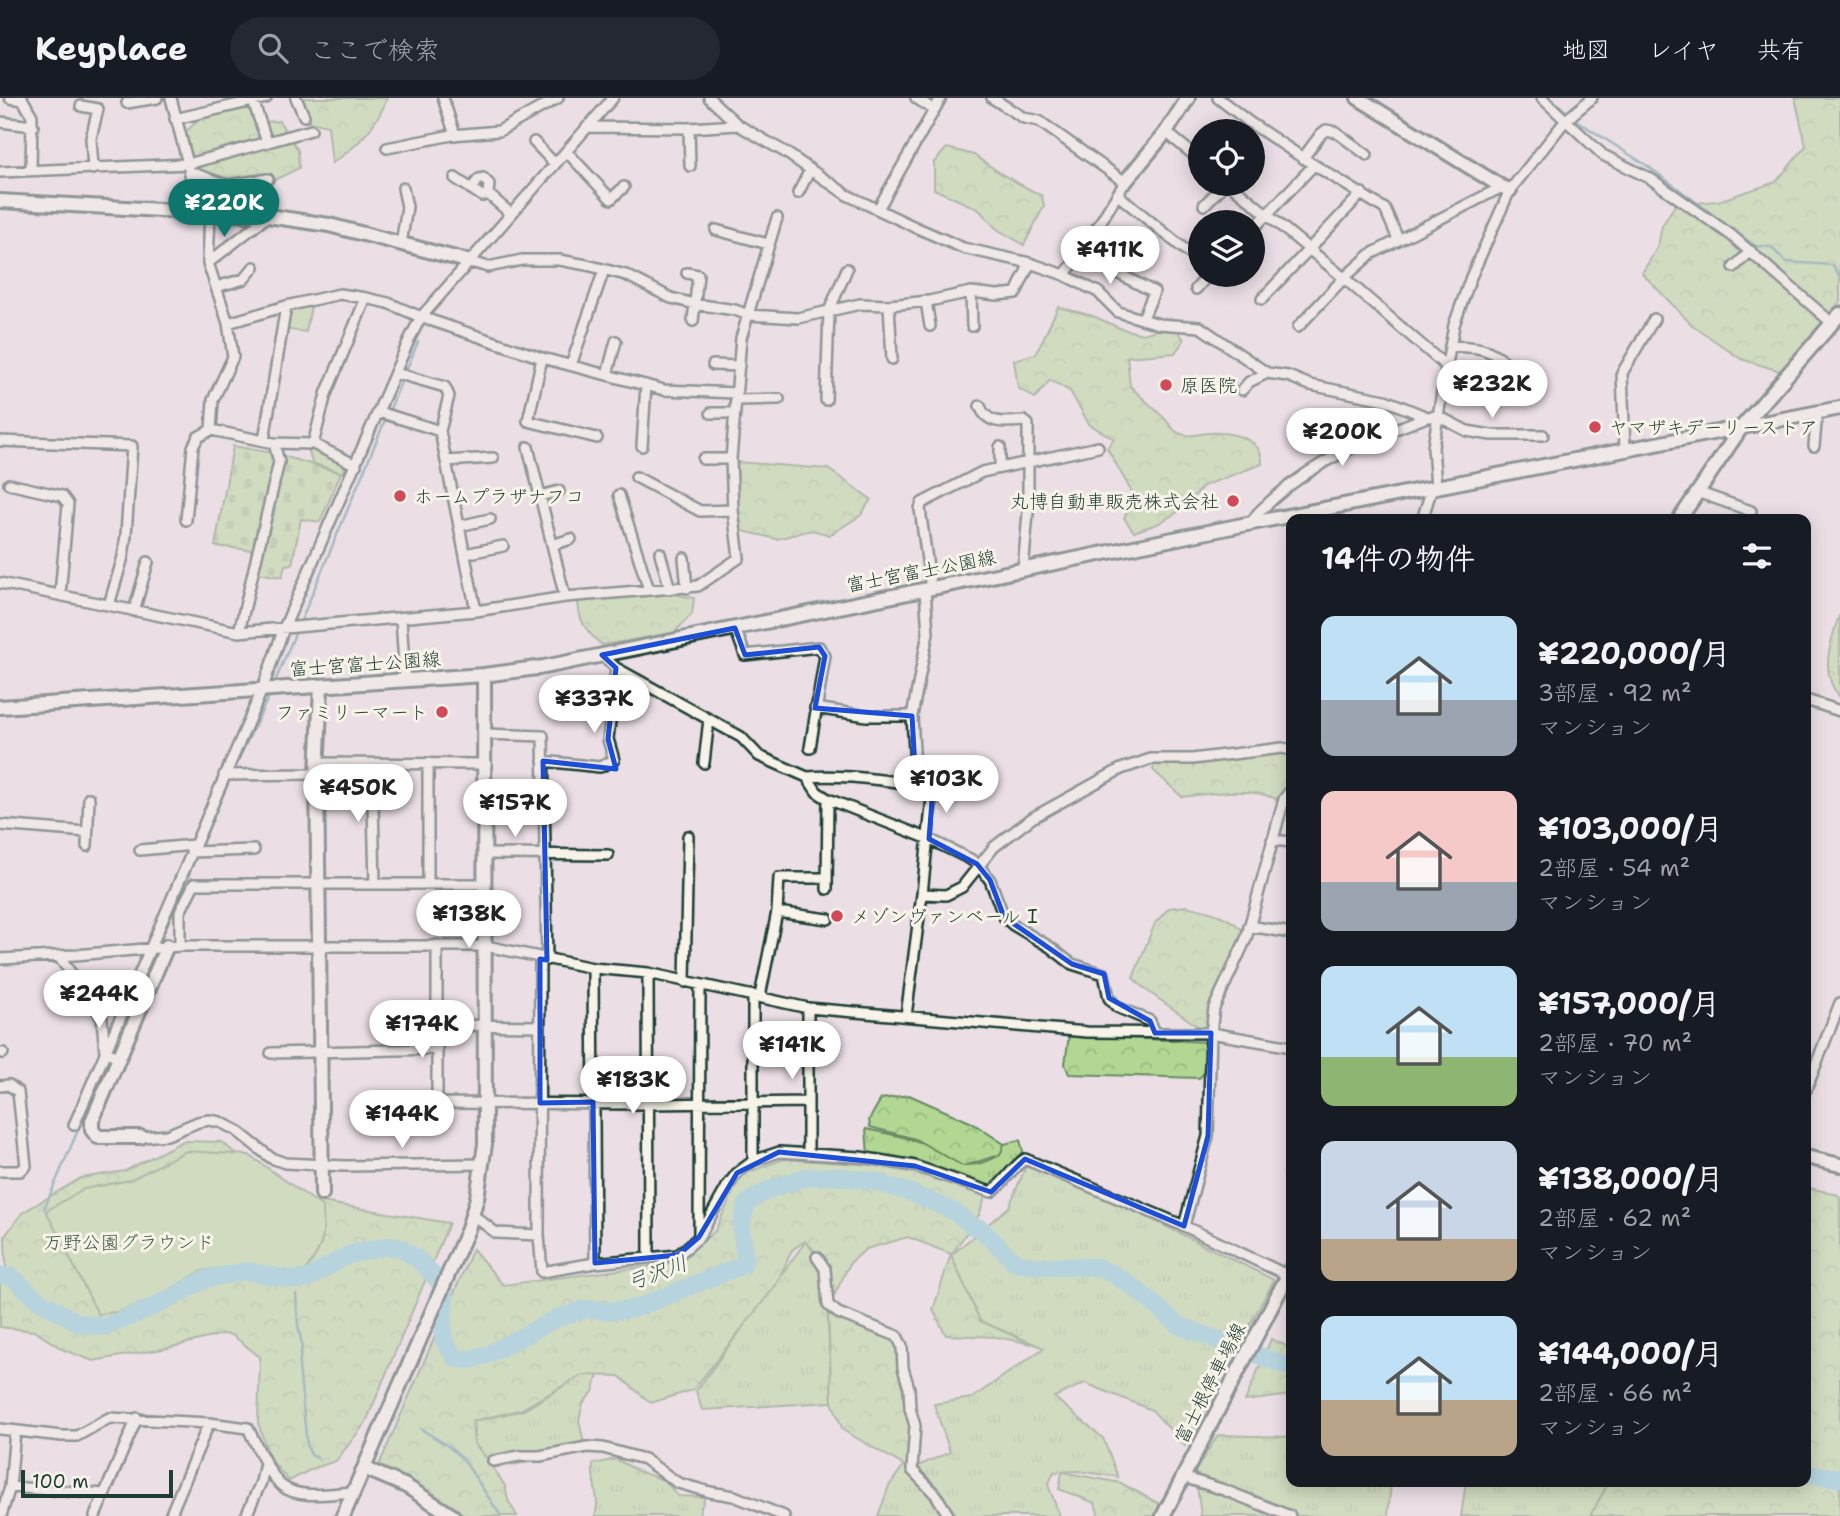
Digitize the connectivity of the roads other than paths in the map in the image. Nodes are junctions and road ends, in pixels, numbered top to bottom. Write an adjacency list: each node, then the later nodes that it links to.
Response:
1 (10, 98): 18 (street)
2 (157, 98): 21 (street)
3 (171, 98): 26 (street)
4 (266, 98): 20 (street)
5 (296, 98): 25 (street)
6 (443, 98): 35 (street)
7 (614, 98): 31 (street)
8 (709, 98): 29 (street)
9 (916, 98): 23 (street)
10 (941, 98): 23 (street)
11 (992, 98): 53 (street)
12 (1188, 98): 34 (street)
13 (1218, 98): 42 (street)
14 (1358, 98): 56 (street)
15 (1542, 98): 27 (street)
16 (1580, 98): 24 (street)
17 (1592, 98): 24 (street)
18 (23, 99): 30 (street)
19 (553, 100): 35 (street)
20 (253, 101): 26 (street); 36 (street)
21 (127, 103)
22 (81, 106): 47 (street)
23 (934, 110): 66 (street)
24 (1574, 113): 27 (street)
25 (304, 116)
26 (175, 119): 46 (street)
27 (1566, 120): 56 (street); 78 (street)
28 (0, 122): 30 (street)
29 (738, 125): 32 (street); 49 (street)
30 (33, 126): 48 (street)
31 (587, 127): 32 (street); 40 (street)
32 (689, 128): 45 (street)
33 (311, 131): 36 (street)
34 (1166, 132): 39 (street); 53 (street)
35 (455, 135): 38 (street)
36 (267, 142): 46 (street)
37 (534, 142): 43 (street)
38 (387, 148)
39 (1188, 150)
40 (566, 151): 43 (street); 54 (street)
41 (1367, 155): 42 (street)
42 (1303, 158): 44 (street)
43 (555, 164): 68 (street)
44 (1314, 165): 59 (street); 69 (street)
45 (690, 166)
46 (189, 168): 47 (street); 51 (street); 67 (street)
47 (93, 169): 48 (street)
48 (31, 170): 50 (street)
49 (810, 170): 58 (street); 66 (street)
50 (0, 172)
51 (268, 178)
52 (455, 178): 57 (street)
53 (1125, 182): 61 (street)
54 (625, 187)
55 (403, 188): 75 (street)
56 (1506, 188): 74 (street); 111 (street)
57 (471, 189): 60 (street); 60 (street)
58 (798, 193)
59 (1363, 193): 74 (street); 77 (street)
60 (488, 194): 68 (street)
61 (1118, 195): 79 (street); 80 (street)
62 (1214, 196): 65 (street)
63 (1243, 196): 69 (street)
64 (0, 201): 67 (street)
65 (1204, 205)
66 (878, 209): 83 (street)
67 (204, 212): 70 (street); 82 (street)
68 (510, 214): 81 (street)
69 (1268, 214): 71 (street); 77 (street)
70 (268, 216): 75 (street); 82 (street)
71 (1265, 217)
72 (777, 218): 76 (street)
73 (716, 230): 76 (street)
74 (1398, 239): 90 (street)
75 (401, 244): 81 (street)
76 (768, 244): 100 (street)
77 (1309, 249): 90 (street); 94 (street)
78 (1751, 251): 85 (street); 104 (street)
79 (1188, 252)
80 (1081, 254): 89 (street); 102 (street)
81 (471, 262): 87 (street); 101 (street)
82 (208, 263): 91 (street)
83 (1030, 264): 89 (street); 92 (street)
84 (254, 267): 91 (street)
85 (1734, 267)
86 (847, 269): 99 (street)
87 (604, 270): 96 (street); 114 (street)
88 (687, 273): 96 (street)
89 (1065, 275): 102 (street)
90 (1344, 278): 109 (street); 117 (street)
91 (216, 287): 106 (street)
92 (971, 292): 95 (street); 108 (street)
93 (366, 298): 98 (street); 101 (street); 142 (street)
94 (1262, 299)
95 (926, 301): 97 (street); 107 (street)
96 (695, 304): 100 (street); 105 (street)
97 (889, 305): 99 (street); 113 (street)
98 (286, 306): 106 (street); 141 (street)
99 (830, 311): 100 (street); 126 (street)
100 (748, 315): 116 (street)
101 (421, 317): 112 (street); 120 (street)
102 (1143, 318): 118 (street)
103 (1654, 319): 148 (street)
104 (1836, 319): 135 (street)
105 (693, 321)
106 (228, 323): 136 (street)
107 (930, 326)
108 (972, 326)
109 (1298, 327)
110 (616, 341): 121 (street)
111 (1450, 346): 117 (street); 119 (street)
112 (542, 358): 114 (street); 139 (street)
113 (892, 359)
114 (571, 365): 121 (street)
115 (713, 365): 116 (street)
116 (738, 366): 124 (street)
117 (1447, 367): 134 (street)
118 (1267, 373): 123 (street); 133 (street)
119 (1525, 373)
120 (401, 374): 132 (street); 137 (street)
121 (607, 375): 122 (street)
122 (646, 385): 124 (street); 143 (street)
123 (1242, 390)
124 (736, 396): 125 (street); 130 (street)
125 (779, 399)
126 (825, 400)
127 (980, 406): 153 (street)
128 (1840, 408): 131 (street, 富士宮富士公園線)
129 (711, 413): 130 (street)
130 (735, 413): 150 (street)
131 (1817, 413): 135 (street, 富士宮富士公園線); 144 (street)
132 (383, 414): 137 (street); 154 (street)
133 (1427, 416): 134 (street); 171 (street)
134 (1438, 416): 138 (street); 158 (street)
135 (1741, 428): 148 (street, 富士宮富士公園線); 160 (street)
136 (211, 430): 141 (street); 170 (street)
137 (440, 431): 152 (street)
138 (1543, 435)
139 (597, 438)
140 (0, 441): 188 (street)
141 (269, 441): 142 (street); 194 (street)
142 (313, 444): 154 (street)
143 (642, 446)
144 (1814, 446)
145 (528, 447): 162 (street)
146 (1000, 447): 155 (street)
147 (1098, 447): 153 (street)
148 (1625, 449): 158 (street, 富士宮富士公園線)
149 (493, 458): 152 (street)
150 (731, 458): 151 (street); 163 (street)
151 (704, 459)
152 (446, 461): 172 (street)
153 (1029, 462): 155 (street); 180 (street)
154 (356, 465): 192 (street)
155 (1000, 467): 184 (street)
156 (636, 477): 163 (street)
157 (9, 484): 186 (street)
158 (1434, 488): 165 (street, 富士宮富士公園線); 166 (street)
159 (558, 491): 162 (street)
160 (1697, 492): 164 (street); 167 (street)
161 (619, 495): 185 (street)
162 (540, 496): 174 (street)
163 (733, 510): 182 (street)
164 (1751, 511)
165 (1299, 514)
166 (1424, 514)
167 (1683, 514)
168 (1286, 516): 171 (street, 富士宮富士公園線)
169 (490, 519): 172 (street)
170 (186, 520)
171 (1252, 523): 180 (street, 富士宮富士公園線)
172 (459, 526): 177 (street)
173 (571, 539): 174 (street)
174 (552, 545): 187 (street)
175 (502, 546): 177 (street)
176 (660, 553): 183 (street)
177 (465, 554): 190 (street)
178 (684, 558): 182 (street)
179 (148, 562): 189 (street)
180 (1023, 570): 184 (street, 富士宮富士公園線)
181 (0, 583): 186 (street)
182 (687, 587): 183 (street)
183 (670, 589): 185 (street)
184 (928, 589): 193 (street, 富士宮富士公園線); 205 (street)
185 (649, 590): 187 (street)
186 (60, 595): 188 (street)
187 (565, 597): 190 (street)
188 (109, 605): 189 (street)
189 (134, 611): 194 (street)
190 (476, 611): 191 (street)
191 (401, 618): 192 (street); 198 (street)
192 (284, 628): 194 (street); 200 (street)
193 (735, 628): 195 (street, 富士宮富士公園線); 203 (street)
194 (239, 632)
195 (602, 655): 196 (street); 197 (street, 富士宮富士公園線)
196 (616, 668): 206 (street); 210 (street)
197 (484, 675): 198 (street, 富士宮富士公園線); 207 (street)
198 (405, 680): 199 (street, 富士宮富士公園線)
199 (321, 686): 200 (street, 富士宮富士公園線); 215 (street)
200 (262, 690): 202 (street, 富士宮富士公園線); 216 (street)
201 (1811, 701): 204 (street)
202 (0, 707)
203 (815, 708): 205 (street); 208 (street)
204 (1840, 710)
205 (912, 716): 218 (street)
206 (709, 719): 212 (street); 217 (street)
207 (485, 734): 210 (street); 214 (street)
208 (810, 748)
209 (1286, 749): 235 (street)
210 (543, 761): 233 (street)
211 (428, 763): 213 (street); 214 (street); 238 (street)
212 (704, 763)
213 (372, 764): 215 (street); 237 (street)
214 (486, 764): 232 (street)
215 (318, 769): 216 (street); 240 (street)
216 (224, 775): 229 (street)
217 (807, 778): 218 (street); 221 (street)
218 (916, 785): 225 (street)
219 (1286, 796): 226 (street)
220 (89, 799): 223 (street)
221 (828, 799): 225 (street); 236 (street)
222 (0, 825): 223 (street)
223 (87, 832): 228 (street)
224 (688, 836): 258 (street)
225 (929, 839): 235 (street); 242 (street)
226 (1272, 840): 227 (street); 245 (street)
227 (1286, 841)
228 (87, 846)
229 (193, 849): 230 (street); 231 (street); 251 (street)
230 (140, 850)
231 (254, 850)
232 (485, 854): 233 (street); 239 (street)
233 (545, 854): 234 (street); 255 (street)
234 (608, 855)
235 (978, 864): 242 (street); 267 (street)
236 (827, 877): 241 (street); 243 (street)
237 (375, 884): 238 (street); 240 (street)
238 (428, 884): 239 (street)
239 (485, 884): 252 (street)
240 (319, 885): 248 (street); 249 (street)
241 (827, 889)
242 (922, 894): 263 (street)
243 (777, 912): 244 (street); 260 (street)
244 (828, 919)
245 (1249, 926): 246 (street); 268 (street)
246 (1286, 932)
247 (167, 946): 248 (street); 251 (street); 274 (street)
248 (180, 946): 249 (street)
249 (320, 946): 250 (street); 272 (street)
250 (437, 946): 252 (street); 265 (street)
251 (151, 947): 253 (street); 271 (street)
252 (485, 947): 255 (street); 264 (street)
253 (58, 956): 254 (street); 271 (street)
254 (0, 959)
255 (544, 959): 256 (street); 266 (street)
256 (593, 968): 257 (street); 278 (street)
257 (648, 973): 258 (street); 283 (street)
258 (685, 982): 259 (street)
259 (700, 985): 260 (street); 279 (street)
260 (756, 996): 262 (street); 282 (street)
261 (1840, 1003): 275 (street)
262 (808, 1008): 263 (street); 280 (street)
263 (906, 1016): 267 (street)
264 (485, 1024): 265 (street); 266 (street); 277 (street)
265 (437, 1025): 270 (street)
266 (540, 1026): 281 (street)
267 (1155, 1033): 268 (street)
268 (1211, 1033): 269 (street); 295 (street)
269 (1286, 1046)
270 (437, 1049): 272 (street); 277 (street)
271 (105, 1052): 274 (street); 284 (street)
272 (320, 1052): 273 (street); 290 (street)
273 (271, 1053)
274 (120, 1056): 285 (street)
275 (1811, 1077)
276 (0, 1086): 292 (street)
277 (485, 1102): 281 (street); 289 (street)
278 (593, 1102): 281 (street); 283 (street); 300 (street)
279 (699, 1102): 282 (street); 283 (street); 297 (street)
280 (807, 1102): 282 (street); 286 (street)
281 (540, 1103): 296 (street)
282 (752, 1103): 288 (street)
283 (647, 1104): 299 (street)
284 (74, 1125)
285 (141, 1137): 290 (street)
286 (808, 1154): 288 (street); 295 (street)
287 (1811, 1158): 291 (street)
288 (753, 1161): 297 (street)
289 (483, 1164): 290 (street); 294 (street)
290 (321, 1165): 293 (street)
291 (1840, 1166)
292 (0, 1171)
293 (322, 1194)
294 (473, 1215): 296 (street); 309 (street)
295 (1184, 1226): 301 (street)
296 (540, 1235): 300 (street)
297 (699, 1237): 299 (street)
298 (817, 1257): 321 (street)
299 (649, 1258): 300 (street)
300 (595, 1263)
301 (1286, 1270)
302 (1286, 1277): 310 (street, 富士根停車場線)
303 (137, 1418): 304 (street); 306 (street); 313 (street)
304 (209, 1423): 308 (street); 317 (street)
305 (0, 1429): 306 (street)
306 (15, 1431): 311 (street)
307 (493, 1461): 320 (street)
308 (265, 1463): 312 (street); 318 (street)
309 (364, 1468): 312 (street); 314 (street)
310 (1183, 1477): 322 (street, 富士根停車場線); 323 (street)
311 (10, 1487): 313 (street); 315 (street)
312 (353, 1492): 319 (street)
313 (105, 1494): 316 (street)
314 (446, 1514)
315 (1, 1516)
316 (95, 1516)
317 (170, 1516)
318 (246, 1516)
319 (343, 1516)
320 (784, 1516)
321 (949, 1516)
322 (1163, 1516)
323 (1290, 1516)

